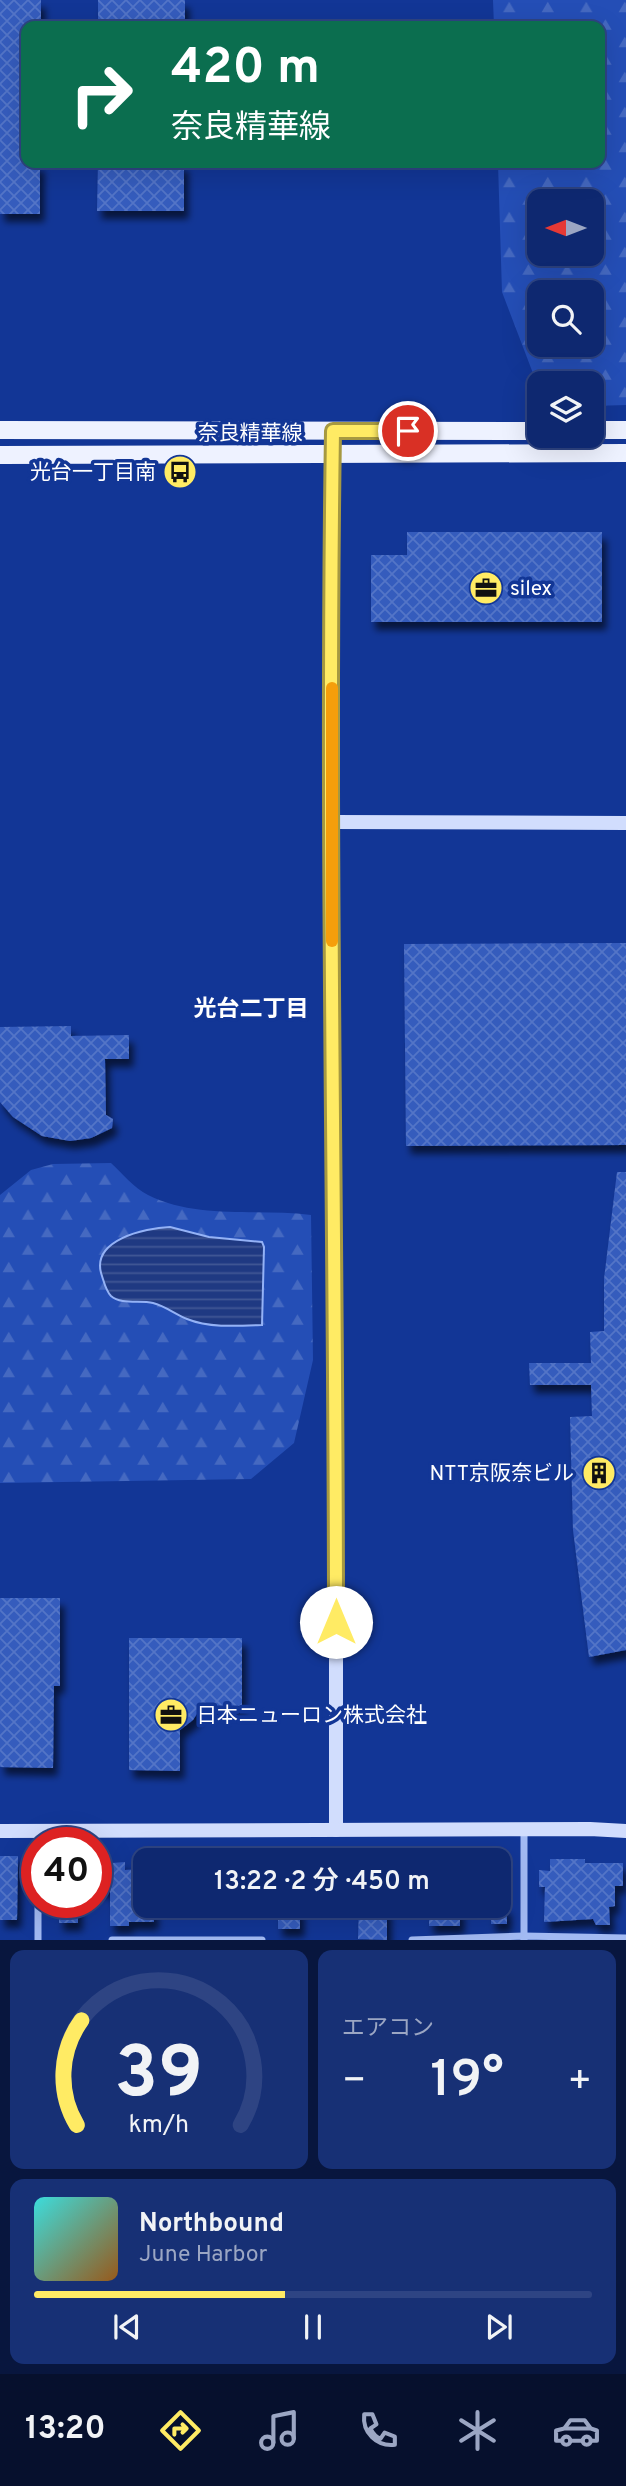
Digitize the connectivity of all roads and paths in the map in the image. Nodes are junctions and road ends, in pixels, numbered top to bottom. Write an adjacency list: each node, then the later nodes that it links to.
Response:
1 (0, 430): 4 (main road, 奈良精華線)
2 (604, 430): 3 (main road)
3 (626, 430)
4 (333, 431): 5 (main road, 奈良精華線); 8 (street)
5 (527, 431)
6 (626, 453): 8 (main road, 奈良精華線)
7 (0, 455): 8 (main road, 奈良精華線)
8 (332, 455): 9 (street)
9 (332, 822): 10 (street); 13 (street)
10 (626, 823)
11 (524, 1829): 13 (street); 14 (street); 18 (street)
12 (0, 1830): 15 (street)
13 (336, 1830): 16 (street)
14 (626, 1831)
15 (21, 1834)
16 (112, 1835)
17 (38, 1918): 20 (street)
18 (524, 1938): 19 (street); 24 (street)
19 (626, 1938)
20 (38, 1940)
21 (112, 1940): 22 (street)
22 (150, 1940): 23 (street)
23 (262, 1940)
24 (412, 1940)

